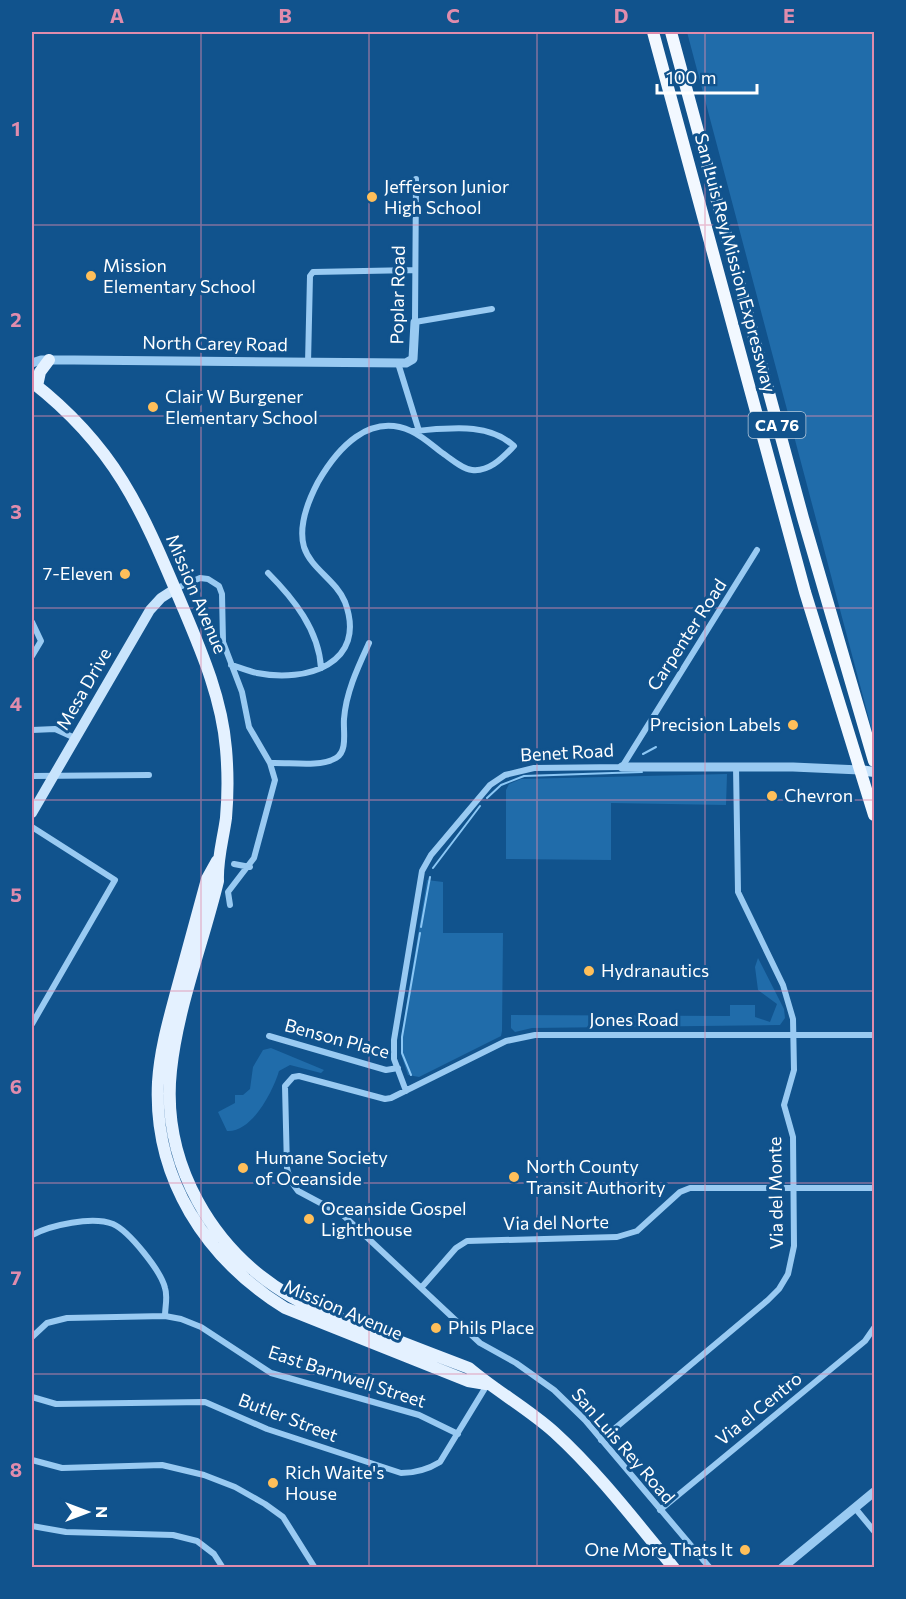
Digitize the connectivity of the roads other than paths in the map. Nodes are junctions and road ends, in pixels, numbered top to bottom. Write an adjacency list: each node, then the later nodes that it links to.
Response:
1 (653, 32): 27 (highway, San Luis Rey Mission Expressway / CA 76)
2 (671, 32): 23 (highway, San Luis Rey Mission Expressway / CA 76)
3 (416, 179): 4 (street, Poplar Road)
4 (415, 270): 6 (street, Poplar Road); 9 (street)
5 (492, 309): 6 (street)
6 (415, 322): 10 (street, Poplar Road)
7 (49, 360): 8 (street, North Carey Road); 9 (street, North Carey Road); 11 (main road)
8 (32, 363)
9 (308, 363): 10 (street, North Carey Road)
10 (398, 363): 12 (street)
11 (34, 384): 15 (main road, Mission Avenue)
12 (415, 431): 12 (street); 20 (street)
13 (757, 550): 26 (street, Carpenter Road)
14 (268, 573): 20 (street)
15 (175, 589): 19 (street); 22 (main road, Mesa Drive); 51 (main road, Mission Avenue)
16 (32, 622): 18 (street)
17 (369, 643): 24 (street)
18 (32, 656)
19 (231, 665): 20 (street); 24 (street)
20 (321, 668)
21 (32, 730): 22 (street)
22 (75, 738): 31 (main road, Mesa Drive)
23 (874, 761)
24 (270, 763): 36 (street)
25 (736, 766): 26 (street, Benet Road); 27 (street, Benet Road); 39 (street, Via del Monte)
26 (622, 767): 42 (street, Benet Road)
27 (860, 770): 28 (main road, Benet Road); 33 (highway, San Luis Rey Mission Expressway / CA 76)
28 (874, 772)
29 (148, 775): 31 (street)
30 (32, 776): 31 (street)
31 (53, 776): 32 (main road, Mesa Drive)
32 (32, 813)
33 (874, 815)
34 (32, 827): 38 (street)
35 (234, 864): 36 (street)
36 (250, 867): 37 (street)
37 (230, 905)
38 (32, 1024)
39 (794, 1035): 40 (street, Jones Road); 43 (street, Jones Road); 44 (street, Via del Monte)
40 (874, 1035)
41 (268, 1036): 42 (street, Benson Place)
42 (398, 1068): 43 (street, Benet Road)
43 (406, 1091): 47 (street, San Luis Rey Road)
44 (793, 1187): 45 (street, Via del Norte); 47 (street, Via del Norte); 54 (street, Via del Monte)
45 (874, 1188)
46 (32, 1235): 48 (street)
47 (421, 1288): 54 (street, San Luis Rey Road)
48 (165, 1316): 50 (street, East Barnwell Street); 53 (street, East Barnwell Street)
49 (874, 1328): 58 (street, Via el Centro)
50 (32, 1337)
51 (487, 1384): 53 (street, Butler Street); 63 (main road, Mission Avenue)
52 (32, 1397): 53 (street, Butler Street)
53 (458, 1434)
54 (601, 1440): 58 (street, San Luis Rey Road)
55 (32, 1460): 62 (street)
56 (874, 1492): 57 (street)
57 (855, 1508): 60 (street); 65 (street)
58 (660, 1510): 64 (street, San Luis Rey Road)
59 (32, 1526): 61 (street)
60 (874, 1531)
61 (223, 1568)
62 (315, 1568)
63 (674, 1568)
64 (710, 1568)
65 (782, 1568)

